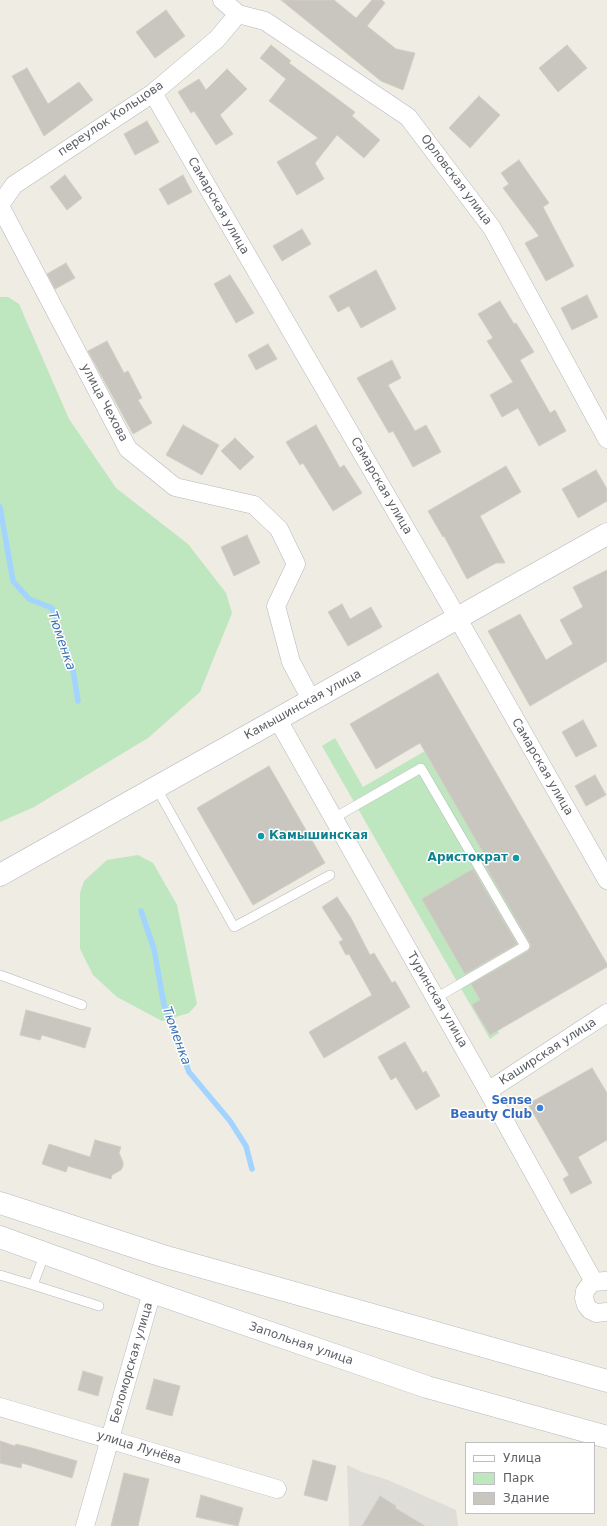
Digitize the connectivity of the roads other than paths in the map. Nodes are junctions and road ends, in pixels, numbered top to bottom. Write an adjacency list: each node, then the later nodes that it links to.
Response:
1 (222, 0): 2 (street, Орловская улица)
2 (238, 14): 3 (street, переулок Кольцова); 5 (street, Орловская улица)
3 (153, 93): 4 (street, переулок Кольцова); 7 (street, Самарская улица)
4 (0, 205): 8 (street, улица Чехова)
5 (607, 439)
6 (607, 534): 7 (street, Камышинская улица)
7 (457, 618): 8 (street, Камышинская улица); 14 (street, Самарская улица)
8 (312, 701): 9 (street, Камышинская улица)
9 (278, 720): 10 (street, Камышинская улица); 11 (street, Туринская улица)
10 (156, 787): 12 (street, Камышинская улица); 13 (lane)
11 (334, 818): 16 (street, Туринская улица); 16 (lane)
12 (0, 875)
13 (330, 875)
14 (607, 880)
15 (0, 975): 17 (lane)
16 (436, 998): 19 (street, Туринская улица)
17 (82, 1005)
18 (607, 1013): 19 (street, Каширская улица)
19 (488, 1091): 24 (street, Туринская улица)
20 (0, 1203): 29 (street)
21 (0, 1237): 22 (street, Запольная улица)
22 (45, 1253): 25 (lane); 26 (street, Запольная улица)
23 (0, 1275): 25 (lane)
24 (601, 1282): 28 (street)
25 (33, 1285): 27 (lane)
26 (152, 1292): 31 (street, Запольная улица); 32 (street, Беломорская улица)
27 (99, 1306)
28 (607, 1312)
29 (607, 1381)
30 (0, 1407): 32 (street, улица Лунёва)
31 (607, 1437)
32 (111, 1439): 33 (street, улица Лунёва); 34 (street, Беломорская улица)
33 (277, 1489)
34 (85, 1526)

